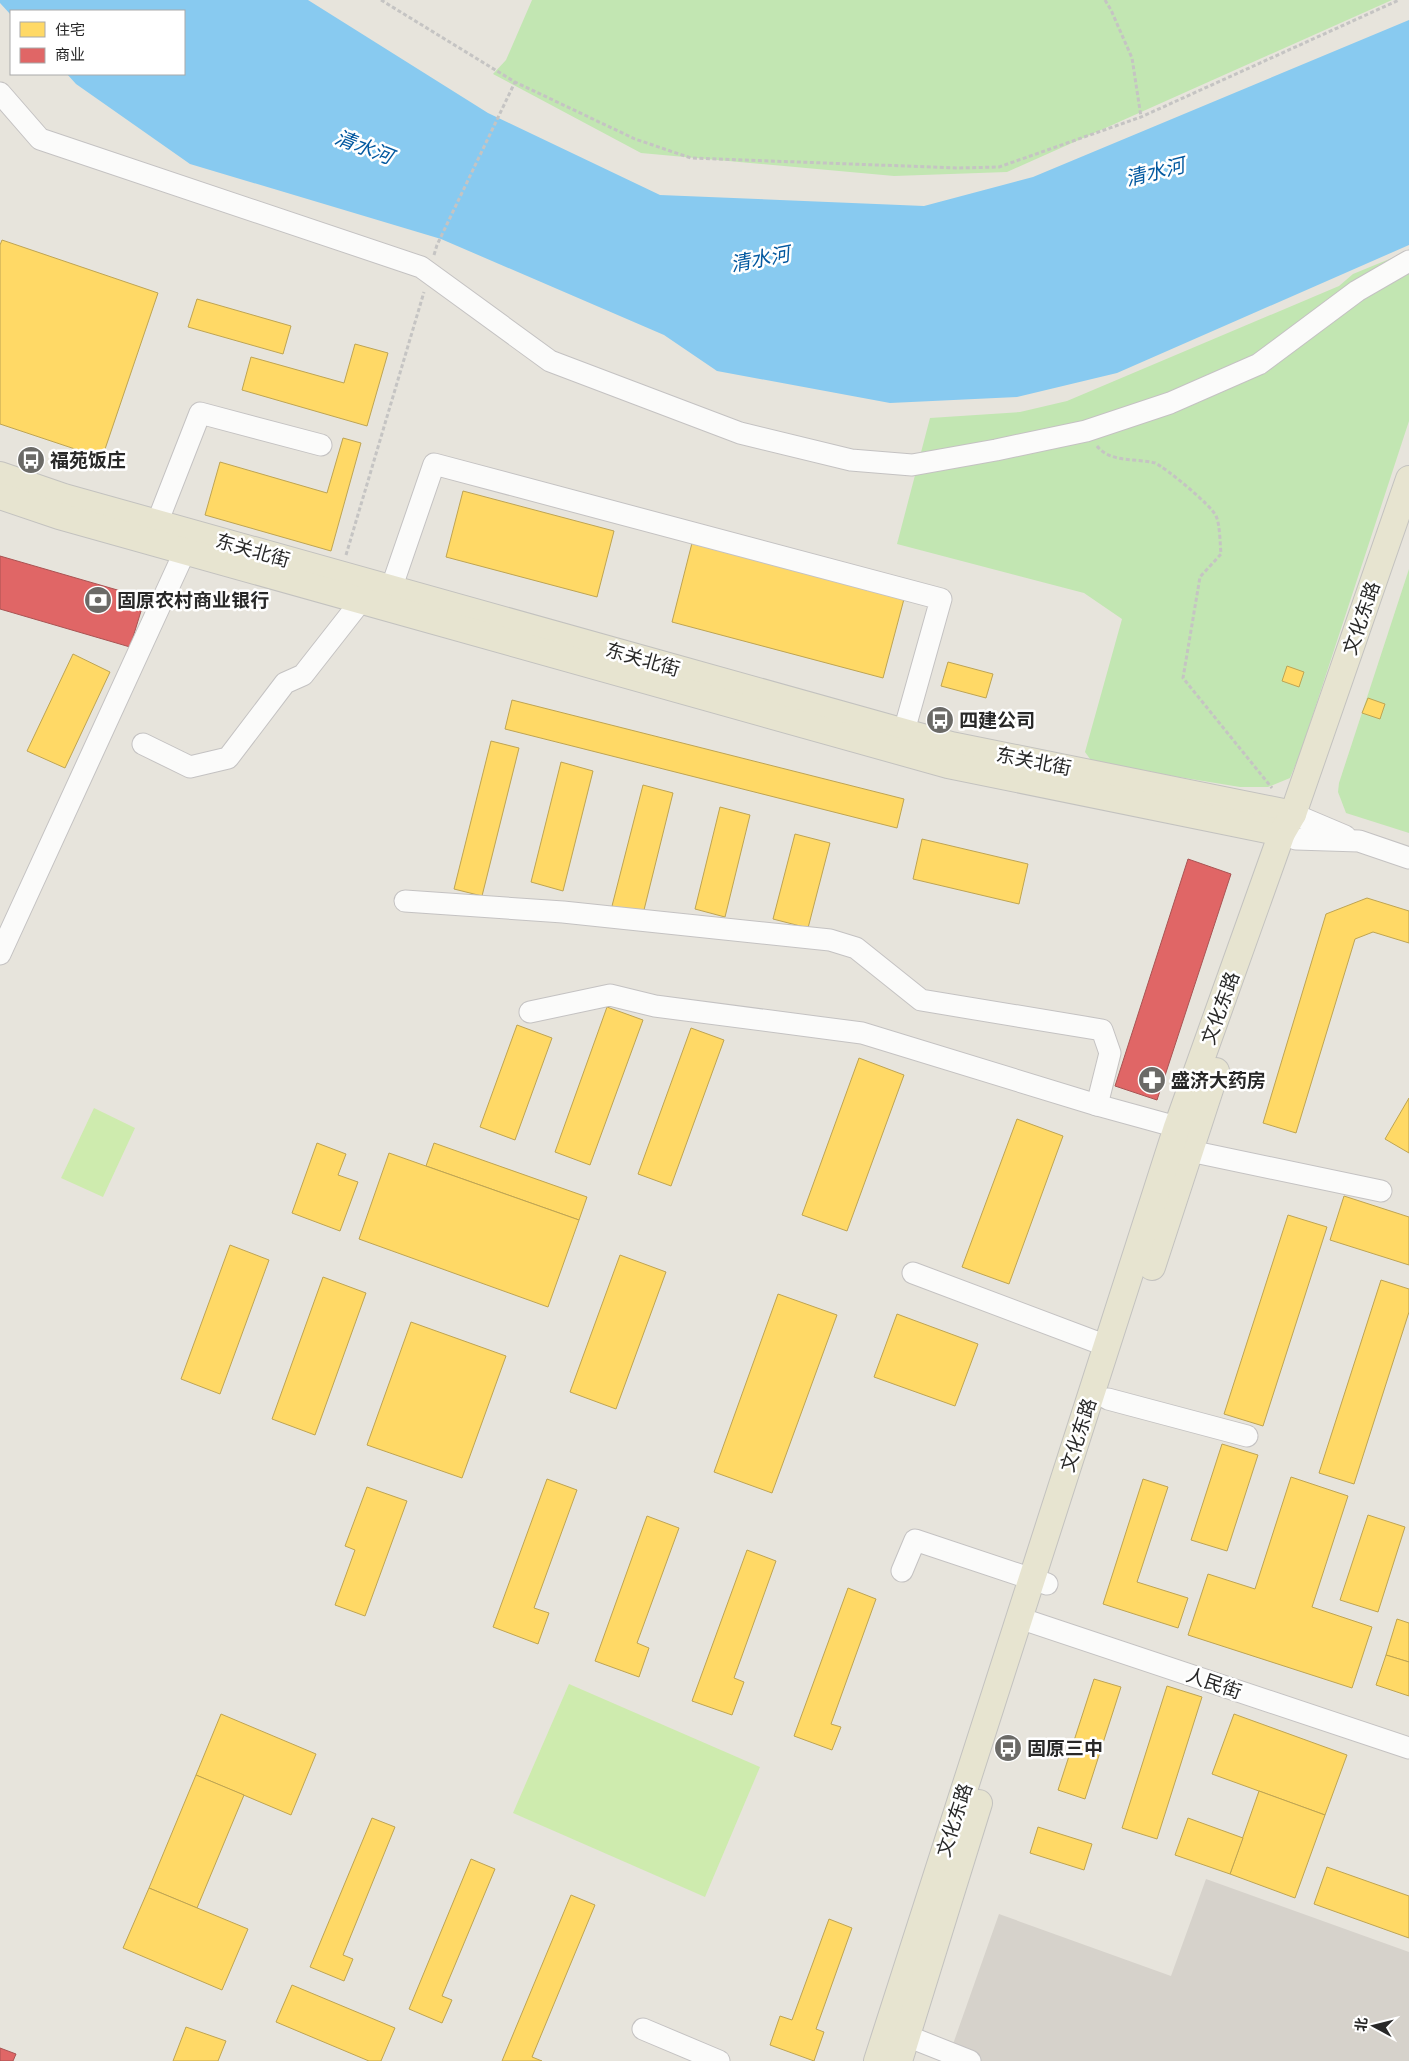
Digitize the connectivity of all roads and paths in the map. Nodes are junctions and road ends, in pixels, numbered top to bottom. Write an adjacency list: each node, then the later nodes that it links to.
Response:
1 (381, 0): 4 (path)
2 (1105, 0): 6 (path)
3 (1399, 0): 6 (path)
4 (514, 82): 6 (path); 8 (path)
5 (0, 93): 8 (street)
6 (1141, 117)
7 (1409, 261): 9 (street)
8 (429, 274): 9 (street); 16 (path)
9 (1086, 431): 21 (path)
10 (321, 446): 14 (street)
11 (0, 475): 14 (main road, 东关北街)
12 (1408, 484): 21 (main road, 文化东路)
13 (0, 496): 15 (main road, 东关北街)
14 (157, 523): 16 (main road, 东关北街)
15 (185, 551): 18 (main road, 东关北街); 24 (street)
16 (340, 574): 17 (main road, 东关北街)
17 (391, 588): 19 (main road, 东关北街); 19 (street)
18 (360, 601): 20 (street); 21 (main road, 东关北街)
19 (904, 731): 21 (main road, 东关北街)
20 (143, 744)
21 (1290, 829): 22 (street); 27 (main road, 文化东路); 28 (main road, 文化东路)
22 (1409, 858)
23 (406, 901): 26 (street)
24 (0, 954)
25 (530, 1012): 26 (street)
26 (1097, 1105): 27 (street)
27 (1178, 1128): 31 (main road, 文化东路)
28 (1190, 1151): 29 (street); 32 (main road, 文化东路)
29 (1381, 1191)
30 (913, 1273): 31 (street)
31 (1107, 1346): 35 (main road, 文化东路)
32 (1108, 1399): 33 (street); 35 (main road, 文化东路)
33 (1248, 1436)
34 (902, 1572): 35 (street)
35 (1039, 1582): 36 (main road, 文化东路)
36 (1027, 1620): 37 (street, 人民街); 39 (main road, 文化东路); 41 (main road, 文化东路)
37 (1409, 1748)
38 (643, 2029): 40 (street)
39 (907, 2036): 42 (main road, 文化东路); 43 (street)
40 (719, 2061)
41 (877, 2061)
42 (899, 2061)
43 (970, 2061)

